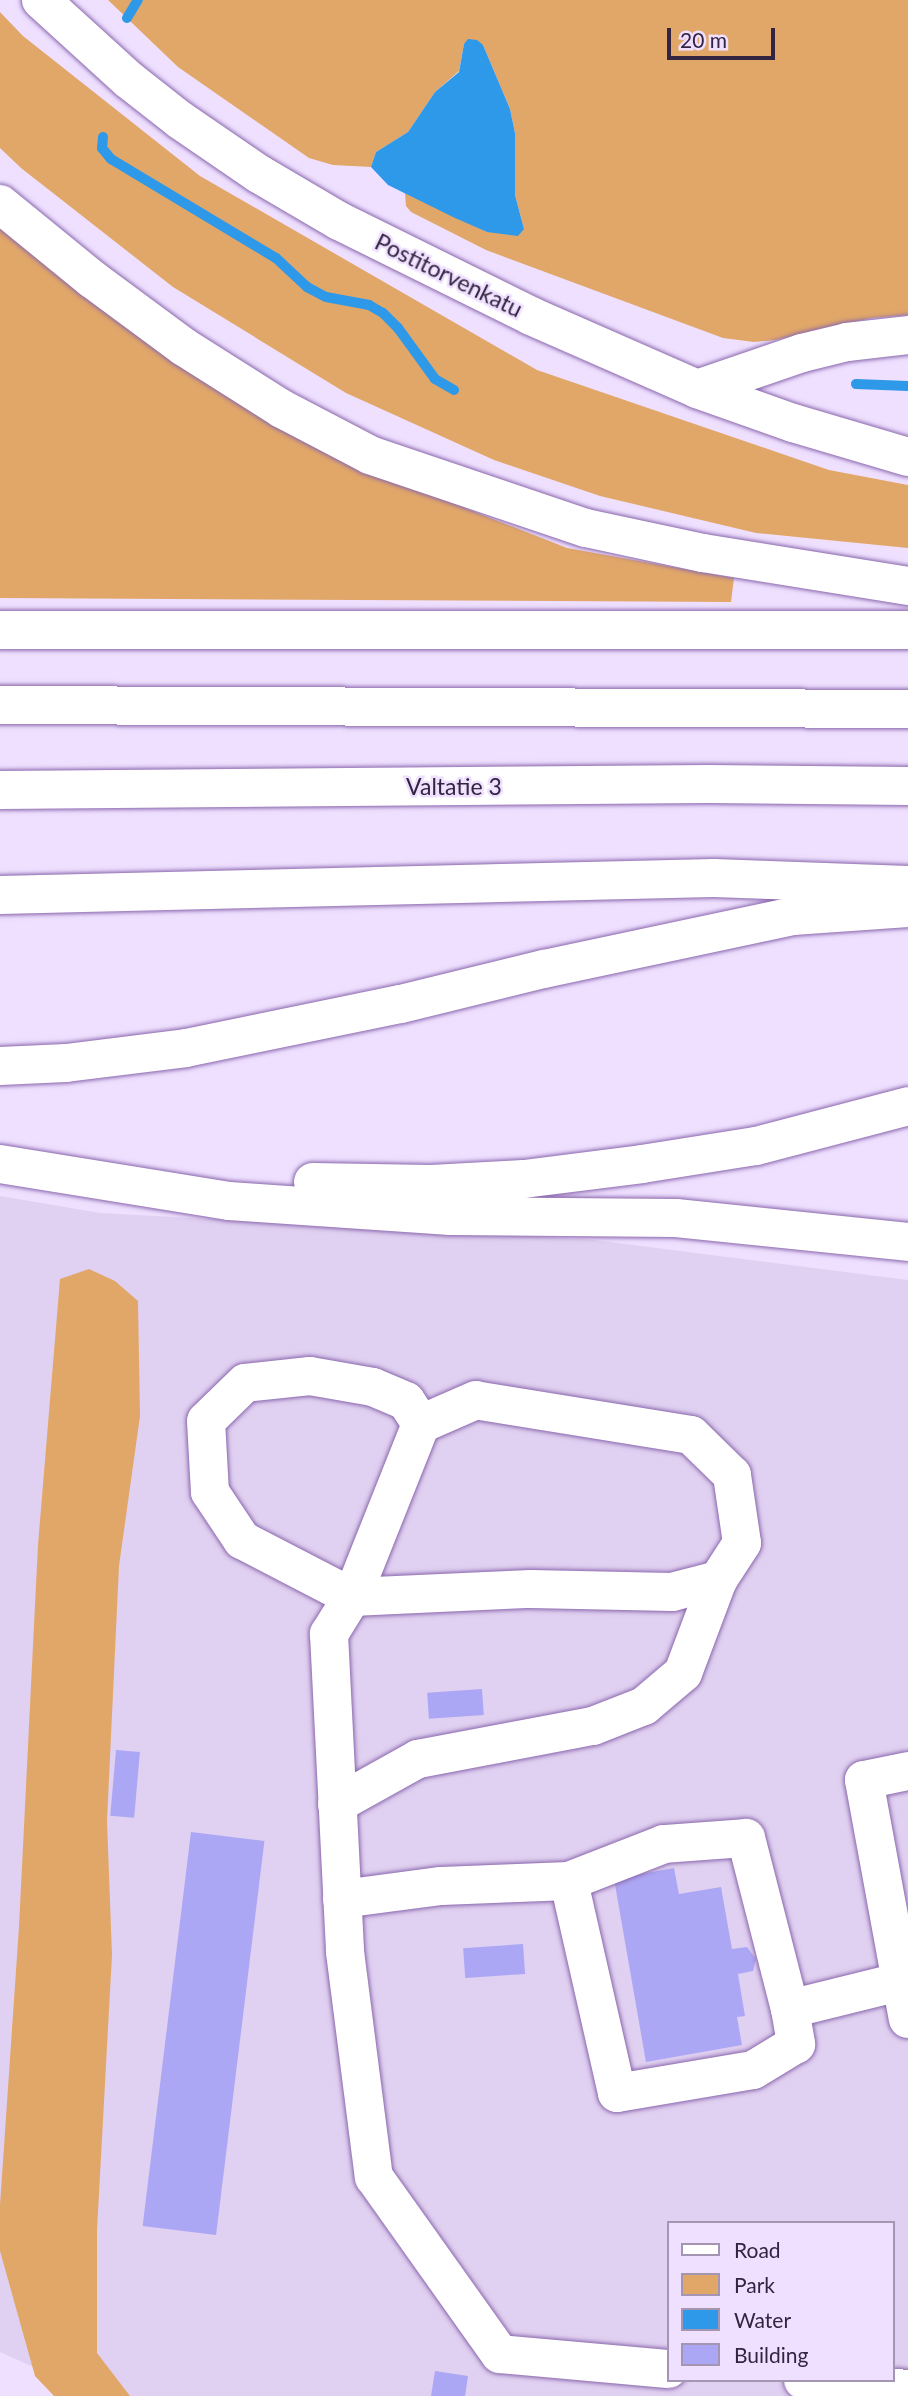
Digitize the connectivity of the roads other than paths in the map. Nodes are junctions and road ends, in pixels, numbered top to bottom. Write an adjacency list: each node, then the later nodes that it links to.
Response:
1 (41, 0): 4 (main road, Postitorvenkatu)
2 (0, 204): 6 (main road)
3 (908, 335): 4 (main road)
4 (697, 389): 5 (main road, Postitorvenkatu)
5 (908, 457)
6 (908, 586)
7 (0, 630): 8 (main road)
8 (908, 630)
9 (0, 705): 10 (main road)
10 (908, 709)
11 (908, 786): 12 (main road, Valtatie 3)
12 (0, 790)
13 (908, 885): 14 (main road)
14 (0, 895)
15 (908, 908): 16 (main road)
16 (0, 1066)
17 (908, 1106): 19 (main road)
18 (0, 1164): 19 (main road)
19 (112, 1180): 20 (main road)
20 (908, 1242)
21 (421, 1424): 22 (main road); 23 (main road); 23 (main road)
22 (718, 1580): 23 (main road); 25 (main road)
23 (352, 1597): 25 (main road)
24 (908, 1771): 28 (main road)
25 (337, 1804): 27 (main road)
26 (569, 1881): 27 (main road); 29 (main road); 29 (main road)
27 (342, 1899): 31 (main road)
28 (899, 1982): 29 (main road); 30 (main road)
29 (790, 2009)
30 (908, 2019)
31 (666, 2369)
32 (826, 2382): 33 (main road)
33 (908, 2389)

